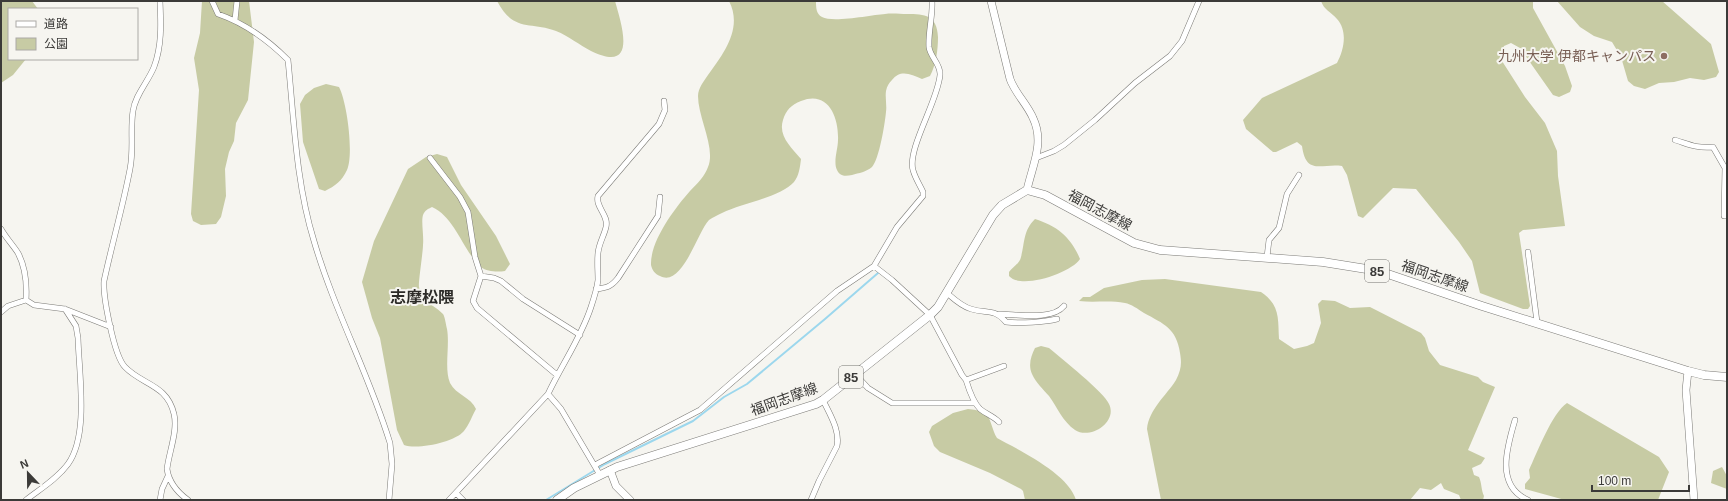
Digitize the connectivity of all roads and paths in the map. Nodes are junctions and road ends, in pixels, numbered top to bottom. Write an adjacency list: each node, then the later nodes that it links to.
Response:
1 (160, 1): 31 (street)
2 (212, 1): 7 (street)
3 (237, 1): 7 (street)
4 (932, 1): 19 (street)
5 (991, 1): 11 (main road)
6 (1199, 1): 11 (street)
7 (235, 20): 52 (street)
8 (664, 101): 21 (street)
9 (1675, 140): 15 (street)
10 (430, 158): 20 (street)
11 (1036, 158): 13 (main road)
12 (1299, 175): 18 (street)
13 (1026, 190): 18 (main road, 福岡志摩線 / 85); 22 (main road, 福岡志摩線 / 85)
14 (660, 197): 21 (street)
15 (1727, 216)
16 (1, 229): 23 (street)
17 (1528, 252): 30 (street)
18 (1267, 257): 30 (main road, 福岡志摩線 / 85)
19 (874, 266): 28 (street); 44 (street)
20 (481, 276): 32 (street); 36 (street)
21 (596, 289): 32 (street)
22 (947, 293): 27 (street); 28 (main road, 福岡志摩線 / 85)
23 (26, 300): 25 (street); 26 (street)
24 (1064, 306): 27 (street)
25 (65, 309): 31 (street); 49 (street)
26 (1, 312)
27 (999, 314): 29 (street)
28 (930, 315): 35 (main road, 福岡志摩線 / 85); 38 (street)
29 (1057, 319)
30 (1537, 322): 34 (main road, 福岡志摩線 / 85)
31 (111, 327): 47 (street)
32 (580, 335): 36 (street)
33 (1004, 366): 38 (street)
34 (1688, 371): 37 (main road, 福岡志摩線 / 85); 59 (main road)
35 (855, 374): 40 (main road, 福岡志摩線 / 85); 41 (street)
36 (557, 375): 39 (street)
37 (1726, 378)
38 (966, 380): 41 (street)
39 (548, 394): 44 (street); 48 (street)
40 (823, 400): 45 (main road, 福岡志摩線 / 85); 57 (street)
41 (975, 403): 43 (street)
42 (1515, 420): 58 (street)
43 (999, 422)
44 (595, 465): 46 (street)
45 (610, 470): 46 (main road, 福岡志摩線 / 85); 56 (main road)
46 (600, 475): 55 (main road, 福岡志摩線 / 85)
47 (168, 476): 50 (street); 51 (street)
48 (456, 493): 53 (street); 54 (street)
49 (26, 500)
50 (160, 500)
51 (188, 500)
52 (389, 500)
53 (449, 500)
54 (463, 500)
55 (556, 500)
56 (630, 500)
57 (812, 500)
58 (1528, 500)
59 (1694, 500)

